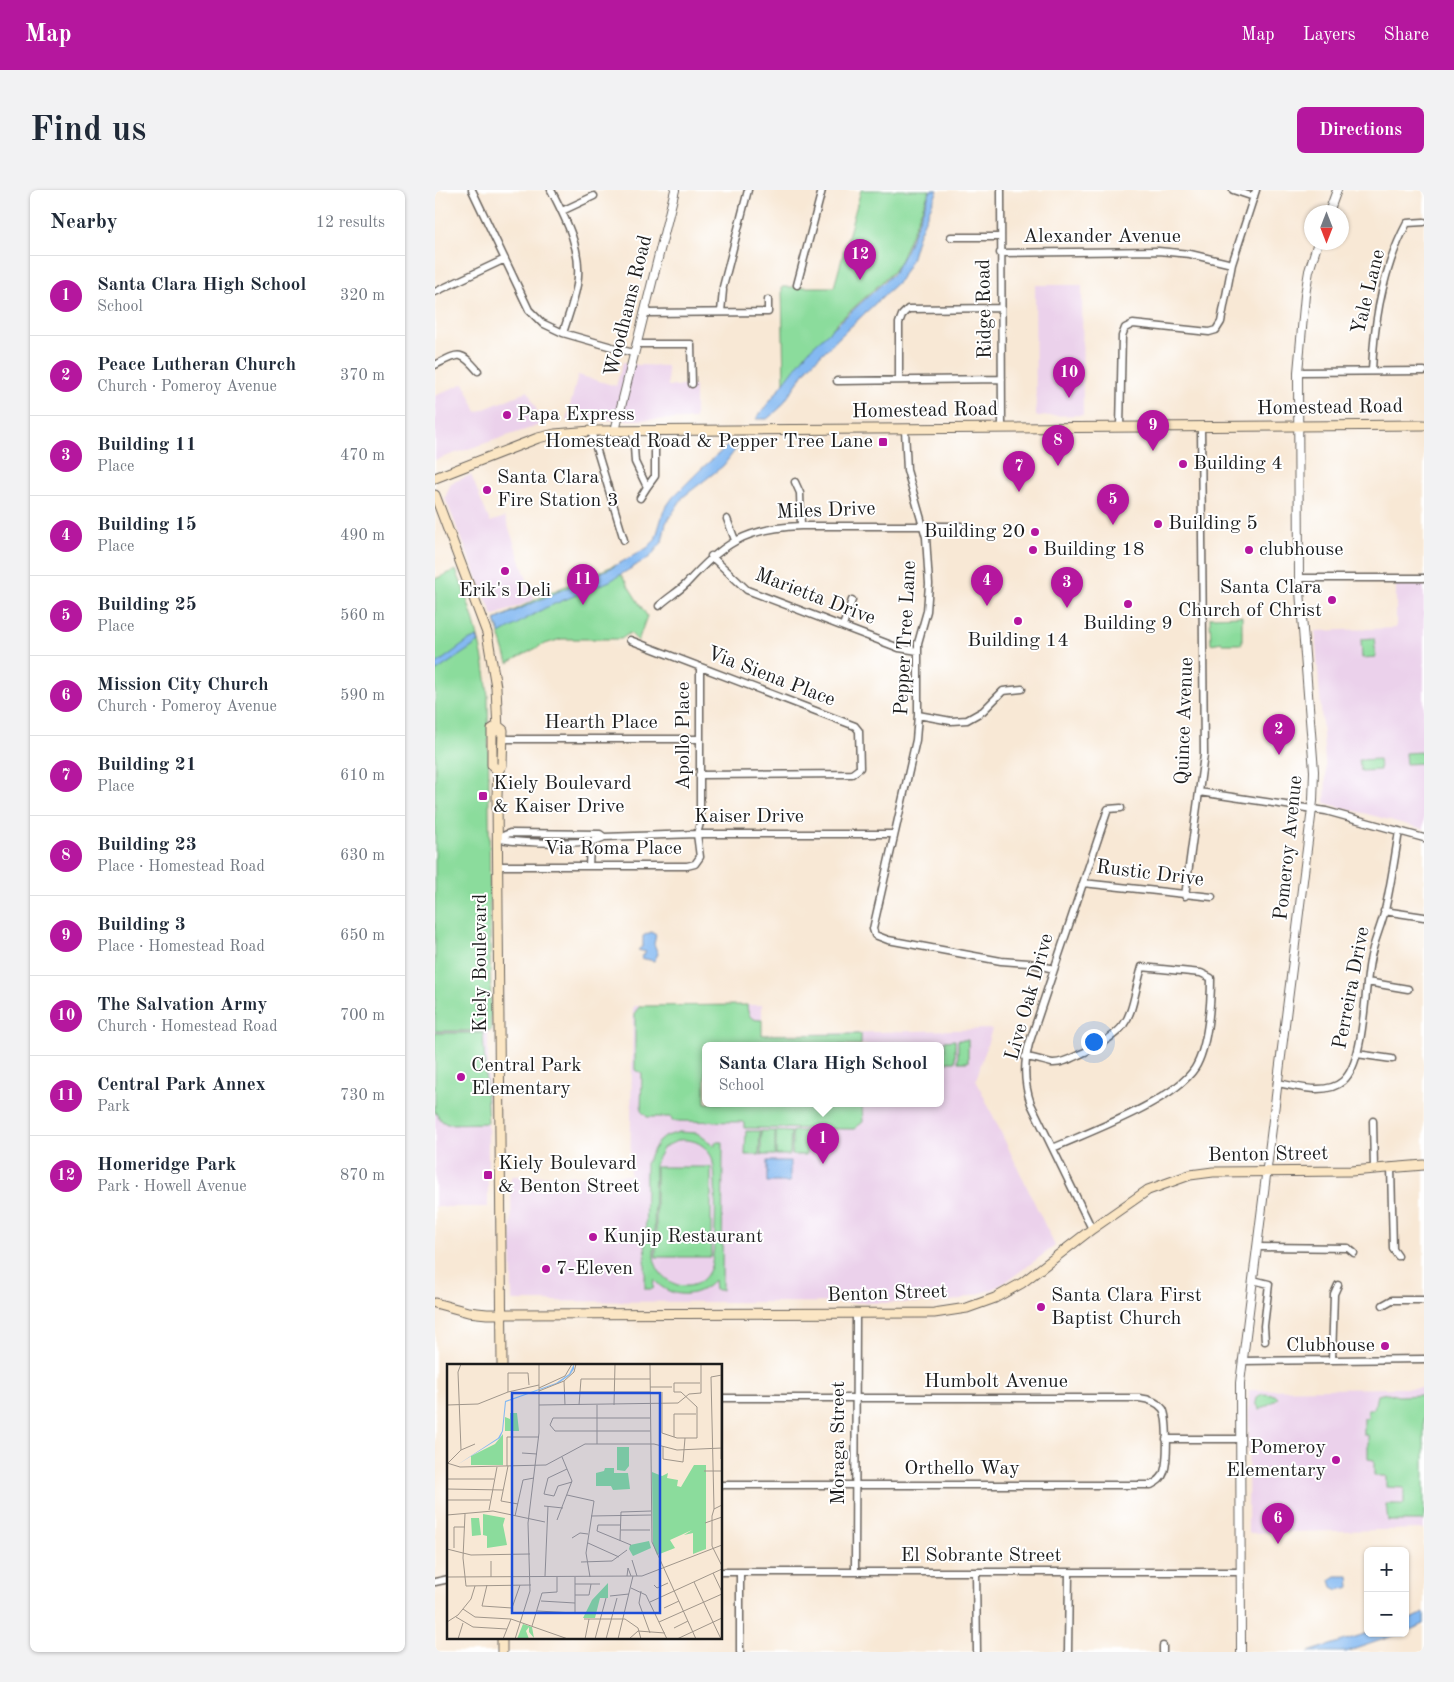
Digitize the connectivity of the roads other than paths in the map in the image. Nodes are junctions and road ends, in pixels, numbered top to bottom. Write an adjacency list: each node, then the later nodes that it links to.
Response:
1 (471, 190): 18 (street)
2 (551, 190): 12 (street)
3 (675, 190): 25 (street, Woodhams Road)
4 (748, 190): 24 (street)
5 (822, 190): 20 (street)
6 (1001, 190): 15 (street, Ridge Road)
7 (1233, 190): 9 (street)
8 (1337, 190): 11 (street)
9 (1255, 194): 19 (street)
10 (594, 196): 12 (street)
11 (1332, 205)
12 (562, 211): 26 (street)
13 (1424, 222): 31 (street, Yale Lane)
14 (951, 237): 15 (street)
15 (1000, 237): 17 (street, Ridge Road)
16 (1316, 250): 33 (street, Pomeroy Avenue)
17 (1001, 253): 19 (street, Alexander Avenue); 23 (street, Ridge Road)
18 (505, 259): 21 (street); 26 (street)
19 (1232, 264): 42 (street)
20 (797, 285)
21 (435, 292)
22 (768, 300): 24 (street)
23 (1001, 308): 34 (street, Ridge Road); 36 (street)
24 (721, 312): 25 (street)
25 (644, 313): 27 (street, Woodhams Road)
26 (563, 333): 28 (street)
27 (635, 344): 28 (street, Woodhams Road); 37 (street)
28 (633, 353): 46 (street, Woodhams Road)
29 (435, 364): 30 (street)
30 (478, 371)
31 (1372, 371): 32 (street); 33 (street)
32 (1424, 371)
33 (1298, 372): 39 (street, Pomeroy Avenue)
34 (1002, 379): 36 (street); 41 (street, Ridge Road)
35 (837, 380): 36 (street)
36 (899, 380)
37 (692, 384)
38 (1424, 425): 39 (main road, Homestead Road)
39 (1298, 426): 40 (main road, Homestead Road); 60 (street, Pomeroy Avenue)
40 (1201, 427): 42 (main road, Homestead Road); 75 (street, Quince Avenue)
41 (1002, 428): 42 (main road, Homestead Road); 44 (main road, Homestead Road)
42 (1121, 428)
43 (633, 430): 46 (main road, Homestead Road); 47 (main road, Homestead Road); 50 (street)
44 (905, 430): 47 (main road, Homestead Road); 55 (street, Pepper Tree Lane)
45 (591, 431): 46 (main road, Homestead Road); 48 (main road, Homestead Road); 57 (street)
46 (615, 431)
47 (655, 431): 50 (street)
48 (435, 478)
49 (795, 482): 54 (street)
50 (647, 487): 52 (street)
51 (435, 495): 70 (main road, Kiely Boulevard)
52 (641, 498)
53 (727, 519): 58 (street)
54 (801, 526): 55 (street, Miles Drive); 58 (street, Miles Drive)
55 (923, 526): 56 (street, Miles Drive); 66 (street, Pepper Tree Lane)
56 (961, 526)
57 (624, 540)
58 (735, 540): 59 (street, Miles Drive)
59 (711, 556): 63 (street, Miles Drive); 64 (street, Marietta Drive)
60 (1299, 578): 61 (street); 77 (street, Pomeroy Avenue)
61 (1424, 578)
62 (852, 600): 64 (street)
63 (659, 606)
64 (843, 626): 66 (street, Marietta Drive)
65 (630, 640): 67 (street, Via Siena Place)
66 (917, 651): 69 (street, Pepper Tree Lane)
67 (700, 668): 72 (street, Apollo Place); 74 (street, Via Siena Place)
68 (1022, 689): 69 (street)
69 (918, 715): 81 (street, Pepper Tree Lane)
70 (497, 726): 71 (main road, Kiely Boulevard); 73 (main road, Kiely Boulevard)
71 (503, 739): 72 (street, Hearth Place); 73 (main road, Kiely Boulevard)
72 (700, 739): 74 (street, Apollo Place)
73 (498, 771): 83 (main road, Kiely Boulevard)
74 (699, 775): 80 (street, Apollo Place)
75 (1199, 792): 77 (street); 89 (street, Quince Avenue)
76 (1121, 808): 88 (street, Live Oak Drive)
77 (1313, 808): 78 (street); 99 (street, Pomeroy Avenue)
78 (1399, 831): 84 (street); 91 (street, Perreira Drive)
79 (584, 834): 82 (street, Kaiser Drive); 83 (street, Kaiser Drive); 85 (street)
80 (697, 834): 81 (street, Kaiser Drive); 82 (street, Kaiser Drive); 87 (street, Via Roma Place)
81 (893, 834): 93 (street, Pepper Tree Lane)
82 (604, 837): 85 (street, Kaiser Drive)
83 (497, 838): 85 (street, Kaiser Drive); 86 (main road, Kiely Boulevard)
84 (1424, 838)
85 (584, 841): 87 (street)
86 (498, 866): 87 (street, Via Roma Place); 116 (main road, Kiely Boulevard)
87 (589, 866)
88 (1083, 883): 89 (street, Rustic Drive); 93 (street, Live Oak Drive)
89 (1185, 896): 90 (street, Rustic Drive)
90 (1212, 898)
91 (1385, 911): 92 (street); 94 (street, Perreira Drive)
92 (1424, 917)
93 (1054, 969): 97 (street, Live Oak Drive)
94 (1367, 982): 95 (street); 96 (street, Perreira Drive)
95 (1407, 989)
96 (1357, 1054): 98 (street); 99 (street, Perreira Drive)
97 (1025, 1057): 101 (street, Live Oak Drive); 101 (street)
98 (1392, 1059)
99 (1277, 1083): 105 (street, Pomeroy Avenue)
100 (1373, 1121): 104 (street)
101 (1053, 1148): 106 (street, Live Oak Drive)
102 (1424, 1165): 103 (main road, Benton Street)
103 (1391, 1167): 104 (main road, Benton Street); 109 (street)
104 (1374, 1169): 105 (main road, Benton Street)
105 (1266, 1172): 106 (main road, Benton Street); 107 (street, Pomeroy Avenue)
106 (1092, 1228): 115 (main road, Benton Street)
107 (1257, 1246): 108 (street); 110 (street, Pomeroy Avenue)
108 (1354, 1253)
109 (1398, 1256)
110 (1253, 1280): 117 (street); 120 (street, Pomeroy Avenue)
111 (1338, 1285): 119 (street)
112 (1424, 1300): 114 (street)
113 (435, 1303): 116 (main road, Benton Street)
114 (1383, 1305)
115 (856, 1313): 116 (main road, Benton Street); 123 (street, Moraga Street)
116 (502, 1314): 121 (main road, Kiely Boulevard)
117 (1265, 1341)
118 (1424, 1359): 119 (street)
119 (1332, 1360): 120 (street)
120 (1242, 1361): 125 (street, Pomeroy Avenue)
121 (502, 1364)
122 (723, 1398): 123 (street, Humbolt Avenue)
123 (855, 1398): 124 (street, Humbolt Avenue); 127 (street, Moraga Street)
124 (1166, 1439): 125 (street); 127 (street, Orthello Way)
125 (1240, 1439): 133 (street, Pomeroy Avenue)
126 (723, 1485): 127 (street, Orthello Way)
127 (855, 1486): 130 (street, Moraga Street)
128 (723, 1572): 129 (street, El Sobrante Street)
129 (740, 1572): 130 (street, El Sobrante Street); 134 (street)
130 (855, 1572): 131 (street, El Sobrante Street)
131 (977, 1572): 132 (street, El Sobrante Street); 135 (street)
132 (1069, 1572): 133 (street, El Sobrante Street); 136 (street)
133 (1240, 1572): 137 (street, Pomeroy Avenue)
134 (740, 1652)
135 (977, 1652)
136 (1068, 1652)
137 (1241, 1652)

